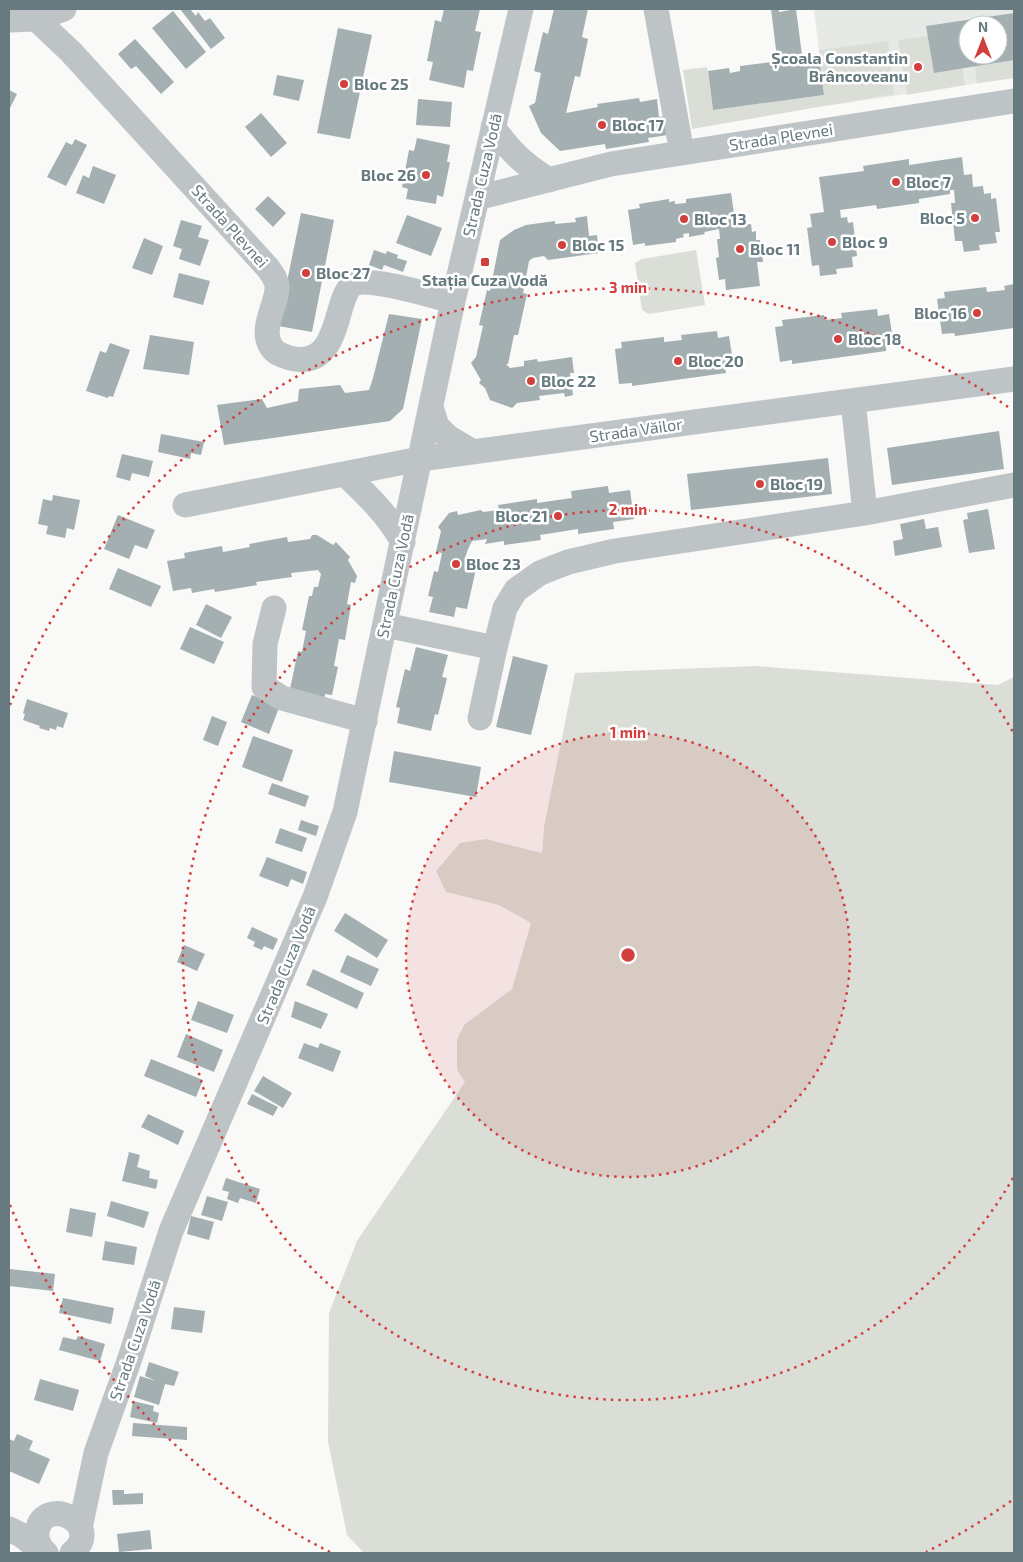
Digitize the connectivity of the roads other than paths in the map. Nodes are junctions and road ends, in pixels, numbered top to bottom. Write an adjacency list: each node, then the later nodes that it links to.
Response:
1 (64, 9): 4 (street)
2 (520, 9): 7 (street, Strada Cuza Vodă)
3 (656, 9): 8 (street)
4 (36, 19): 5 (street); 11 (street, Strada Plevnei)
5 (9, 20)
6 (1014, 101): 8 (street, Strada Plevnei)
7 (493, 127): 9 (street); 10 (street, Strada Cuza Vodă)
8 (682, 153): 9 (street, Strada Plevnei)
9 (549, 180): 10 (street, Strada Plevnei)
10 (477, 198): 11 (street, Strada Cuza Vodă)
11 (453, 301): 14 (street, Strada Cuza Vodă)
12 (1014, 379): 13 (street, Strada Văilor)
13 (852, 401): 15 (street, Strada Văilor); 20 (street)
14 (431, 407): 15 (street); 16 (street, Strada Cuza Vodă)
15 (473, 452): 16 (street, Strada Văilor)
16 (420, 459): 17 (street); 21 (street, Strada Cuza Vodă)
17 (345, 474): 19 (street); 21 (street)
18 (1014, 485): 20 (street)
19 (185, 505)
20 (865, 513): 24 (street)
21 (403, 542): 23 (street, Strada Cuza Vodă)
22 (274, 608): 26 (street)
23 (385, 624): 24 (street); 26 (street, Strada Cuza Vodă)
24 (495, 648): 25 (street)
25 (480, 718)
26 (364, 721): 27 (street, Strada Cuza Vodă)
27 (96, 1453): 28 (street, Strada Cuza Vodă); 31 (street, Strada Cuza Vodă)
28 (50, 1518): 29 (street); 31 (street); 32 (street)
29 (9, 1523)
30 (9, 1529): 32 (street)
31 (78, 1545)
32 (45, 1553)

